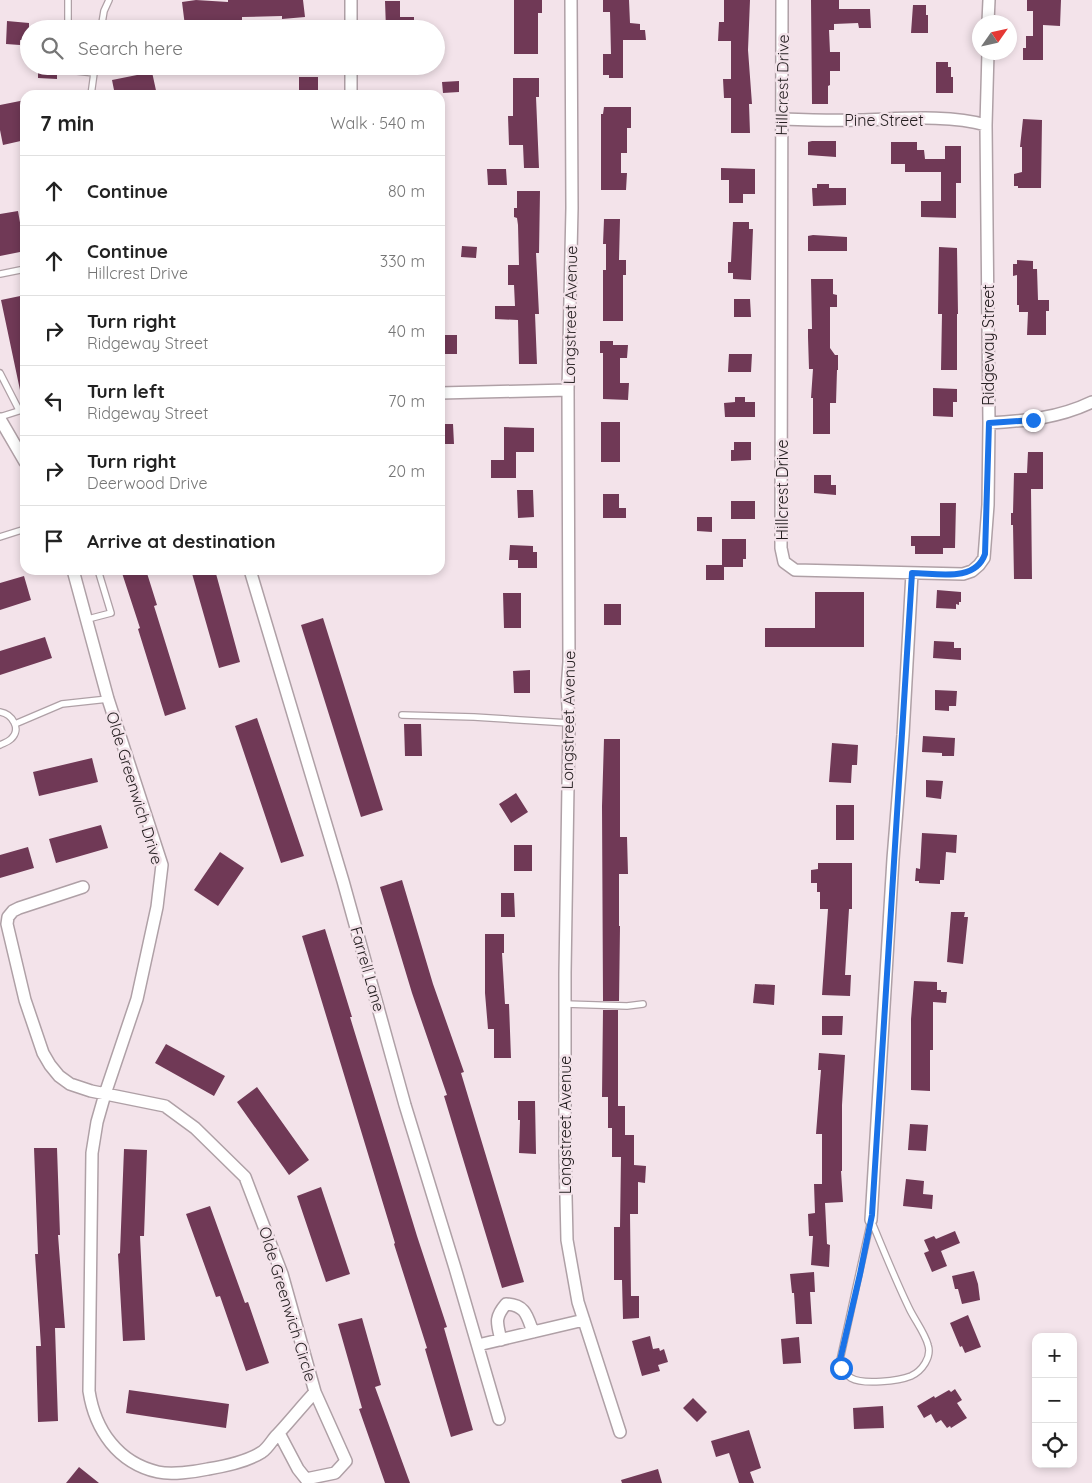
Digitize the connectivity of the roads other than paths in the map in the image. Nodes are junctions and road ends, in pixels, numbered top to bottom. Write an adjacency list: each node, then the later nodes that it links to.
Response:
1 (68, 0): 10 (lane)
2 (103, 0): 8 (lane)
3 (109, 0): 8 (lane)
4 (351, 0): 12 (street)
5 (571, 0): 23 (street, Longstreet Avenue)
6 (782, 0): 18 (street, Hillcrest Drive)
7 (989, 0): 9 (street)
8 (104, 11): 11 (lane)
9 (988, 15)
10 (68, 20)
11 (102, 20)
12 (351, 20)
13 (988, 60): 19 (street, Ridgeway Street)
14 (94, 75): 16 (lane)
15 (350, 75): 17 (street)
16 (92, 90)
17 (350, 90)
18 (782, 119): 19 (street, Pine Street); 33 (street, Hillcrest Drive)
19 (986, 125): 29 (street, Ridgeway Street)
20 (20, 270): 21 (lane)
21 (0, 274)
22 (0, 373): 26 (lane)
23 (568, 390): 24 (street); 41 (street, Longstreet Avenue)
24 (445, 393)
25 (1092, 402): 29 (street)
26 (20, 406)
27 (20, 410): 28 (lane)
28 (0, 418): 30 (street)
29 (989, 423): 33 (street, Ridgeway Street)
30 (20, 453)
31 (20, 531): 32 (lane)
32 (0, 537)
33 (912, 573): 48 (street)
34 (75, 575): 37 (street, Olde Greenwich Drive)
35 (100, 575): 37 (lane)
36 (252, 575): 52 (street, Farrell Lane)
37 (88, 619): 38 (street, Olde Greenwich Drive)
38 (108, 699): 42 (lane); 47 (street, Olde Greenwich Drive)
39 (0, 712): 42 (lane)
40 (402, 715): 41 (lane)
41 (569, 723): 45 (street, Longstreet Avenue)
42 (15, 724): 43 (lane)
43 (0, 745)
44 (83, 887): 47 (street)
45 (565, 1004): 46 (lane); 49 (street, Longstreet Avenue)
46 (643, 1004)
47 (105, 1094): 53 (street, Olde Greenwich Circle); 56 (street, Olde Greenwich Circle)
48 (871, 1220): 48 (lane)
49 (584, 1320): 50 (street); 55 (street, Longstreet Avenue)
50 (534, 1332): 51 (street); 51 (street)
51 (501, 1340): 52 (street)
52 (478, 1345): 54 (street, Farrell Lane)
53 (315, 1392): 56 (street, Olde Greenwich Circle); 56 (street)
54 (499, 1419)
55 (620, 1432)
56 (278, 1433)

